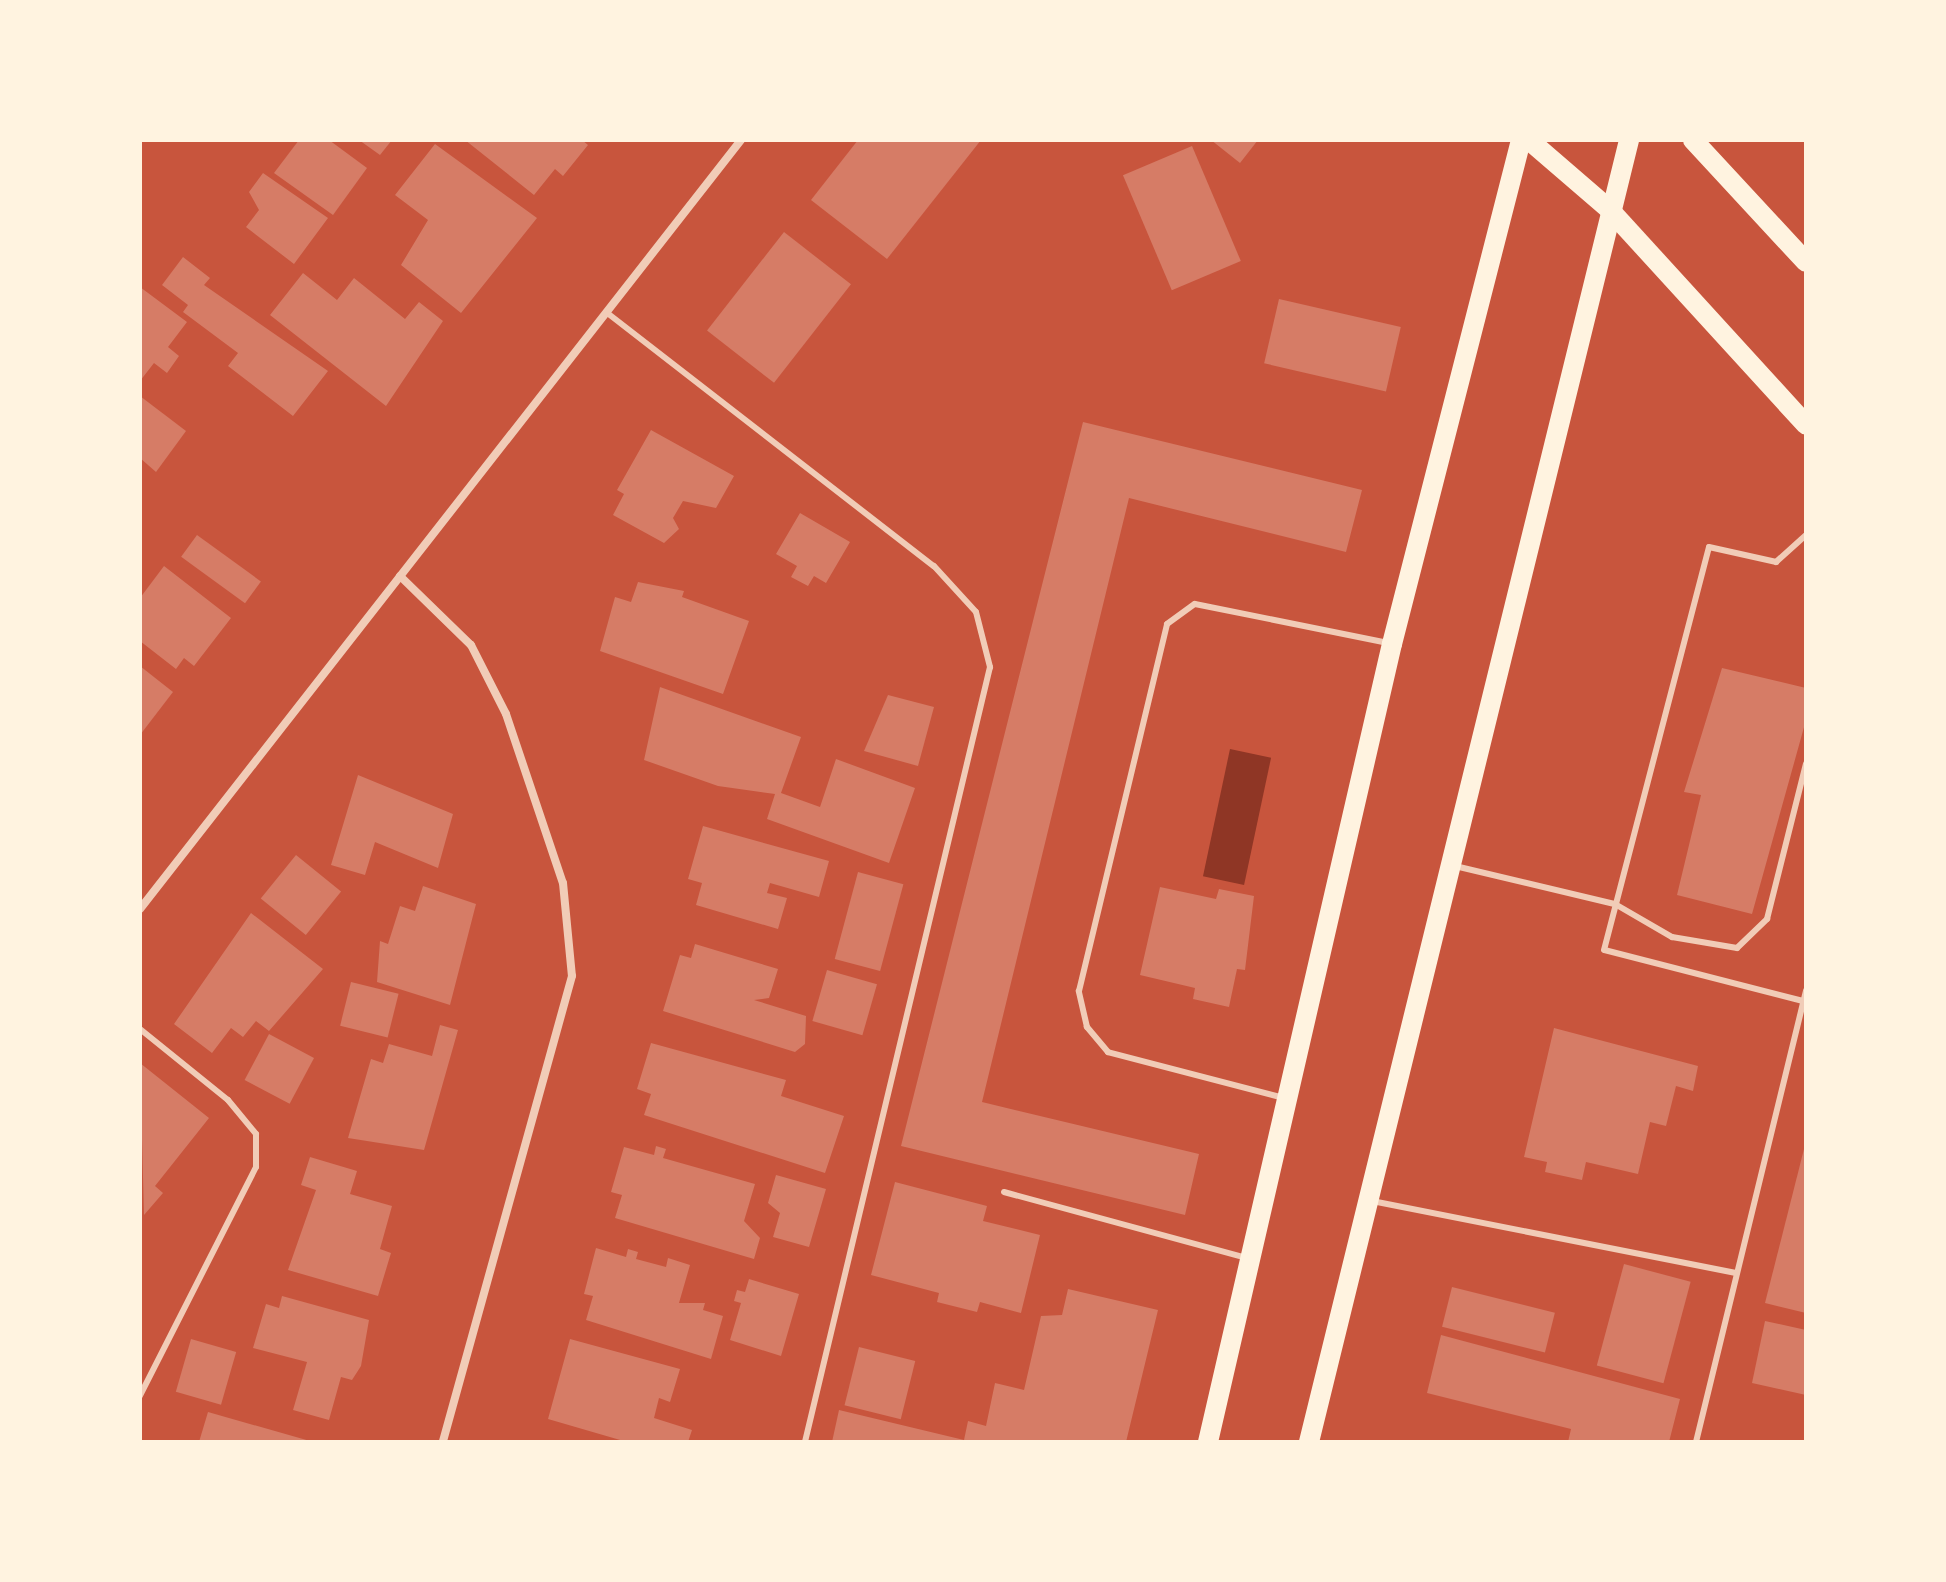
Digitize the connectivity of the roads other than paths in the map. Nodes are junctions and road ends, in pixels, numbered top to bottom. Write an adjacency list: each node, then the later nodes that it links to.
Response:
1 (741, 140): 8 (street)
2 (1521, 140): 12 (main road)
3 (1529, 140): 6 (main road)
4 (1629, 140): 6 (main road)
5 (1693, 140): 7 (main road)
6 (1609, 209): 9 (main road); 14 (main road)
7 (1806, 262)
8 (606, 312): 11 (street); 27 (lane)
9 (1806, 425)
10 (1806, 535): 15 (lane)
11 (400, 576): 16 (street); 26 (street)
12 (1392, 644): 20 (main road); 20 (lane)
13 (1806, 764): 15 (lane)
14 (1448, 864): 15 (lane); 22 (main road)
15 (1615, 904): 18 (lane)
16 (140, 909)
17 (1806, 990): 18 (lane)
18 (1803, 1001): 24 (lane)
19 (140, 1029): 25 (lane)
20 (1284, 1098): 23 (main road)
21 (1004, 1192): 23 (lane)
22 (1369, 1200): 24 (lane); 29 (main road)
23 (1250, 1259): 28 (main road)
24 (1736, 1273): 30 (lane)
25 (140, 1396)
26 (443, 1442)
27 (805, 1442)
28 (1208, 1442)
29 (1309, 1442)
30 (1696, 1442)

